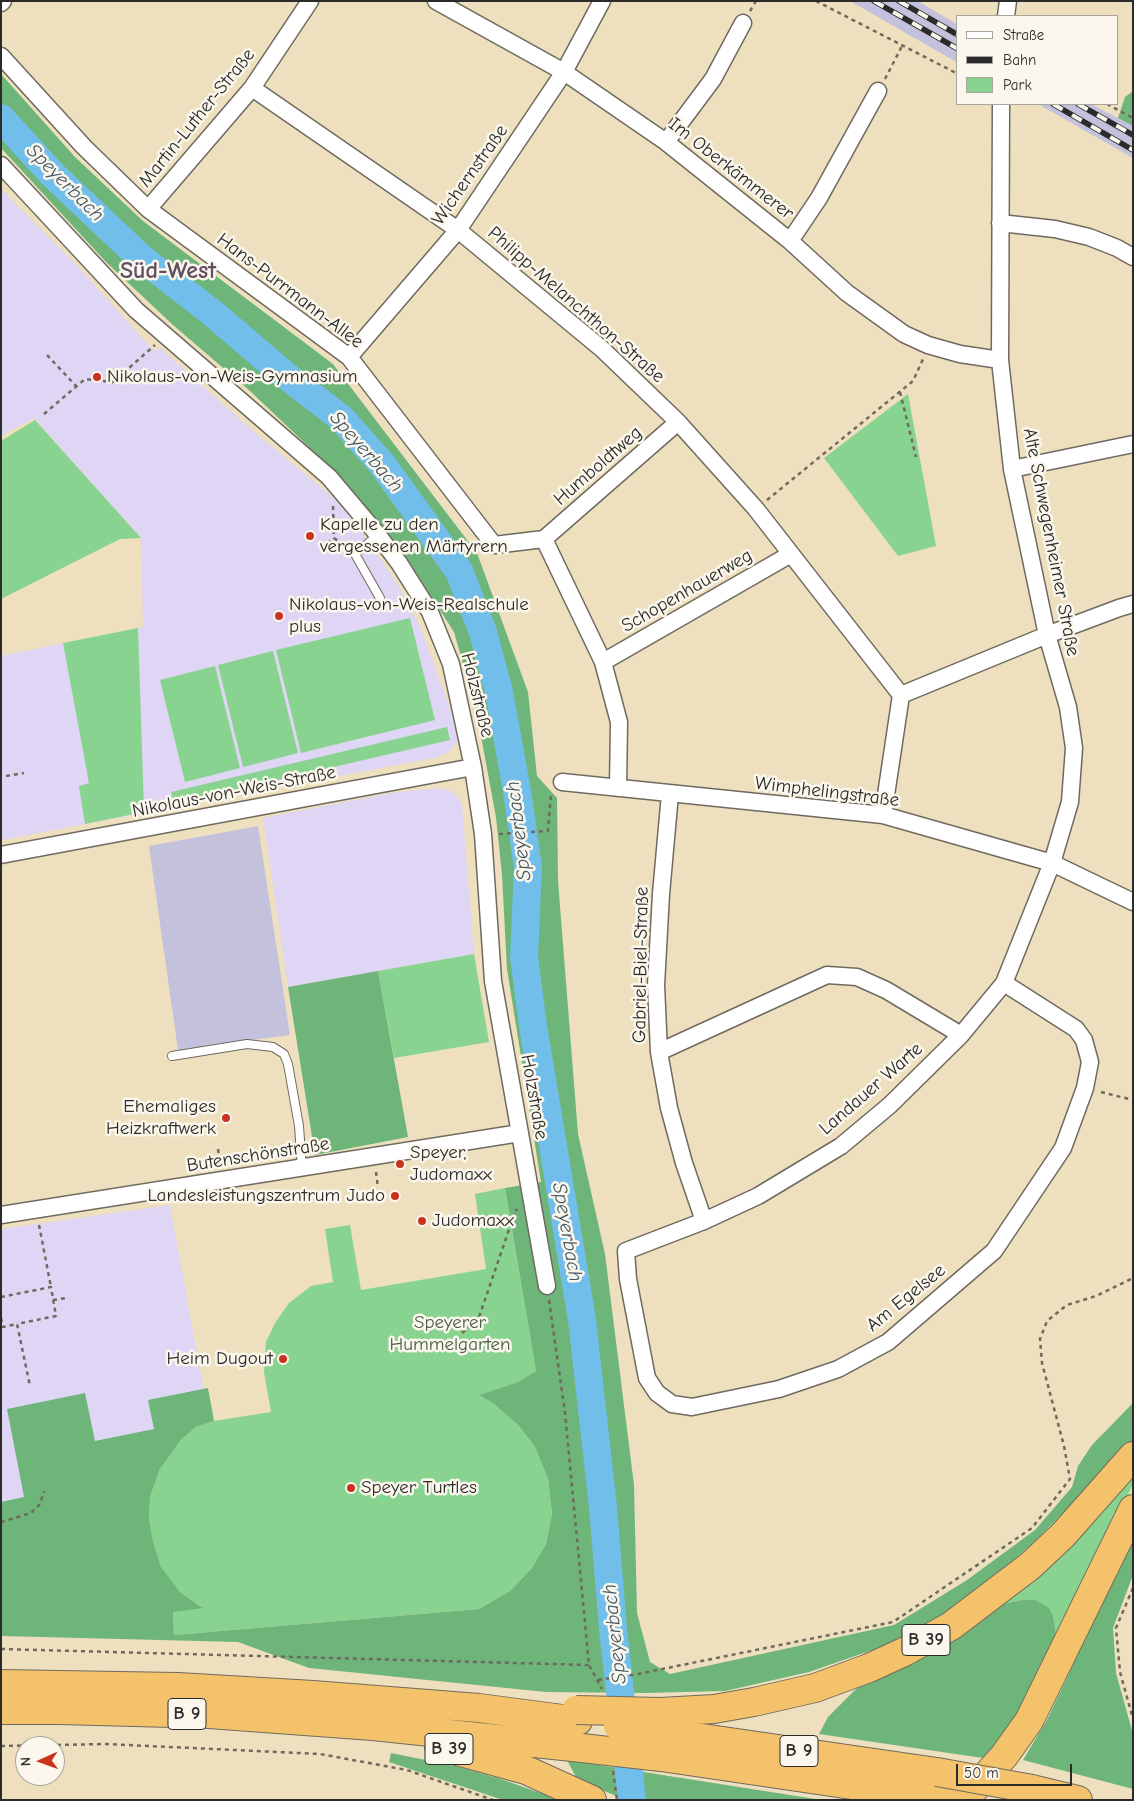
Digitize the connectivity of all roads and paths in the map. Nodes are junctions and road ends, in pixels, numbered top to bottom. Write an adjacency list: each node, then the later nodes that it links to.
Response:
1 (310, 1): 12 (street, Martin-Luther-Straße)
2 (436, 1): 10 (street, Im Oberkämmerer)
3 (602, 1): 10 (street, Wichernstraße)
4 (816, 1): 8 (path)
5 (1008, 1): 6 (street)
6 (1006, 15)
7 (743, 23): 17 (street)
8 (902, 46): 11 (path); 13 (path)
9 (1, 56): 19 (street, Hans-Purrmann-Allee)
10 (564, 72): 17 (street, Im Oberkämmerer); 21 (street, Wichernstraße)
11 (956, 73)
12 (252, 88): 19 (street, Martin-Luther-Straße); 21 (street, Philipp-Melanchthon-Straße)
13 (878, 91): 22 (street)
14 (1001, 105): 20 (street, Alte Schwegenheimer Straße)
15 (1109, 105): 16 (path)
16 (1133, 118)
17 (666, 142): 22 (street, Im Oberkämmerer)
18 (1, 165): 36 (street, Holzstraße)
19 (148, 209): 27 (street, Hans-Purrmann-Allee)
20 (1000, 223): 23 (street); 28 (street, Alte Schwegenheimer Straße)
21 (458, 230): 27 (street, Wichernstraße); 32 (street, Philipp-Melanchthon-Straße)
22 (790, 241): 24 (street, Im Oberkämmerer)
23 (1133, 257)
24 (928, 345): 28 (street, Im Oberkämmerer); 30 (path)
25 (152, 348): 29 (path)
26 (47, 356): 29 (path)
27 (349, 357): 40 (street, Hans-Purrmann-Allee)
28 (1000, 360): 35 (street, Alte Schwegenheimer Straße)
29 (77, 387): 31 (path)
30 (900, 392): 34 (path); 37 (path)
31 (44, 414)
32 (678, 422): 37 (street, Philipp-Melanchthon-Straße); 40 (street, Humboldtweg)
33 (1133, 444): 35 (street)
34 (916, 458)
35 (1012, 469): 46 (street, Alte Schwegenheimer Straße)
36 (344, 494): 38 (street, Holzstraße); 39 (path)
37 (756, 509): 43 (street, Philipp-Melanchthon-Straße)
38 (378, 535): 42 (lane); 49 (street, Holzstraße)
39 (334, 538): 41 (path); 42 (path)
40 (544, 539): 47 (street)
41 (321, 548)
42 (355, 554): 44 (lane)
43 (791, 554): 47 (street, Schopenhauerweg); 48 (street, Philipp-Melanchthon-Straße)
44 (380, 598)
45 (1133, 604): 46 (street)
46 (1047, 635): 48 (street); 58 (street, Alte Schwegenheimer Straße)
47 (603, 662): 53 (street)
48 (901, 694): 55 (street)
49 (474, 767): 57 (street, Nikolaus-von-Weis-Straße); 66 (street, Holzstraße)
50 (24, 773): 51 (path)
51 (6, 776)
52 (562, 782): 53 (street, Wimphelingstraße); 56 (path)
53 (618, 788): 54 (street, Wimphelingstraße)
54 (670, 794): 55 (street, Wimphelingstraße); 62 (street, Gabriel-Biel-Straße)
55 (883, 815): 58 (street, Wimphelingstraße)
56 (501, 834)
57 (1, 855)
58 (1052, 863): 59 (street, Wimphelingstraße); 60 (street, Landauer Warte)
59 (1133, 902)
60 (1004, 983): 61 (street, Landauer Warte); 64 (street, Am Egelsee)
61 (961, 1035): 62 (street); 71 (street, Landauer Warte)
62 (659, 1052): 71 (street, Gabriel-Biel-Straße)
63 (172, 1056): 67 (lane)
64 (1085, 1088): 65 (path); 72 (street, Am Egelsee)
65 (1133, 1100)
66 (520, 1134): 67 (street, Butenschönstraße); 68 (street, Holzstraße)
67 (302, 1168): 69 (street, Butenschönstraße)
68 (530, 1194): 74 (street, Holzstraße); 81 (path)
69 (36, 1210): 70 (street, Butenschönstraße); 75 (path)
70 (1, 1215)
71 (704, 1221): 72 (street, Landauer Warte)
72 (626, 1251)
73 (1133, 1278): 90 (path)
74 (547, 1286): 89 (path)
75 (51, 1287): 76 (path); 78 (path)
76 (1, 1297)
77 (66, 1298): 78 (path)
78 (53, 1300): 80 (path)
79 (1, 1318): 80 (path)
80 (17, 1324): 82 (path)
81 (462, 1333)
82 (30, 1386)
83 (1133, 1456): 97 (highway, B 39)
84 (44, 1491): 86 (path)
85 (1133, 1509): 104 (highway)
86 (1, 1522)
87 (1133, 1588): 95 (path)
88 (1, 1649): 89 (path)
89 (589, 1664): 90 (path)
90 (598, 1680): 92 (path)
91 (1, 1684): 93 (highway, B 9)
92 (605, 1695)
93 (479, 1708): 97 (highway, B 39, bridge)
94 (1, 1710): 96 (highway, B 9)
95 (1133, 1719)
96 (373, 1726): 97 (highway, B 9, bridge); 100 (highway, B 39)
97 (661, 1734): 103 (highway, B 9); 105 (highway, B 9, bridge)
98 (1, 1746): 101 (path)
99 (613, 1771): 102 (path)
100 (590, 1799)
101 (493, 1800)
102 (617, 1800)
103 (945, 1800)
104 (956, 1800)
105 (1078, 1800)

